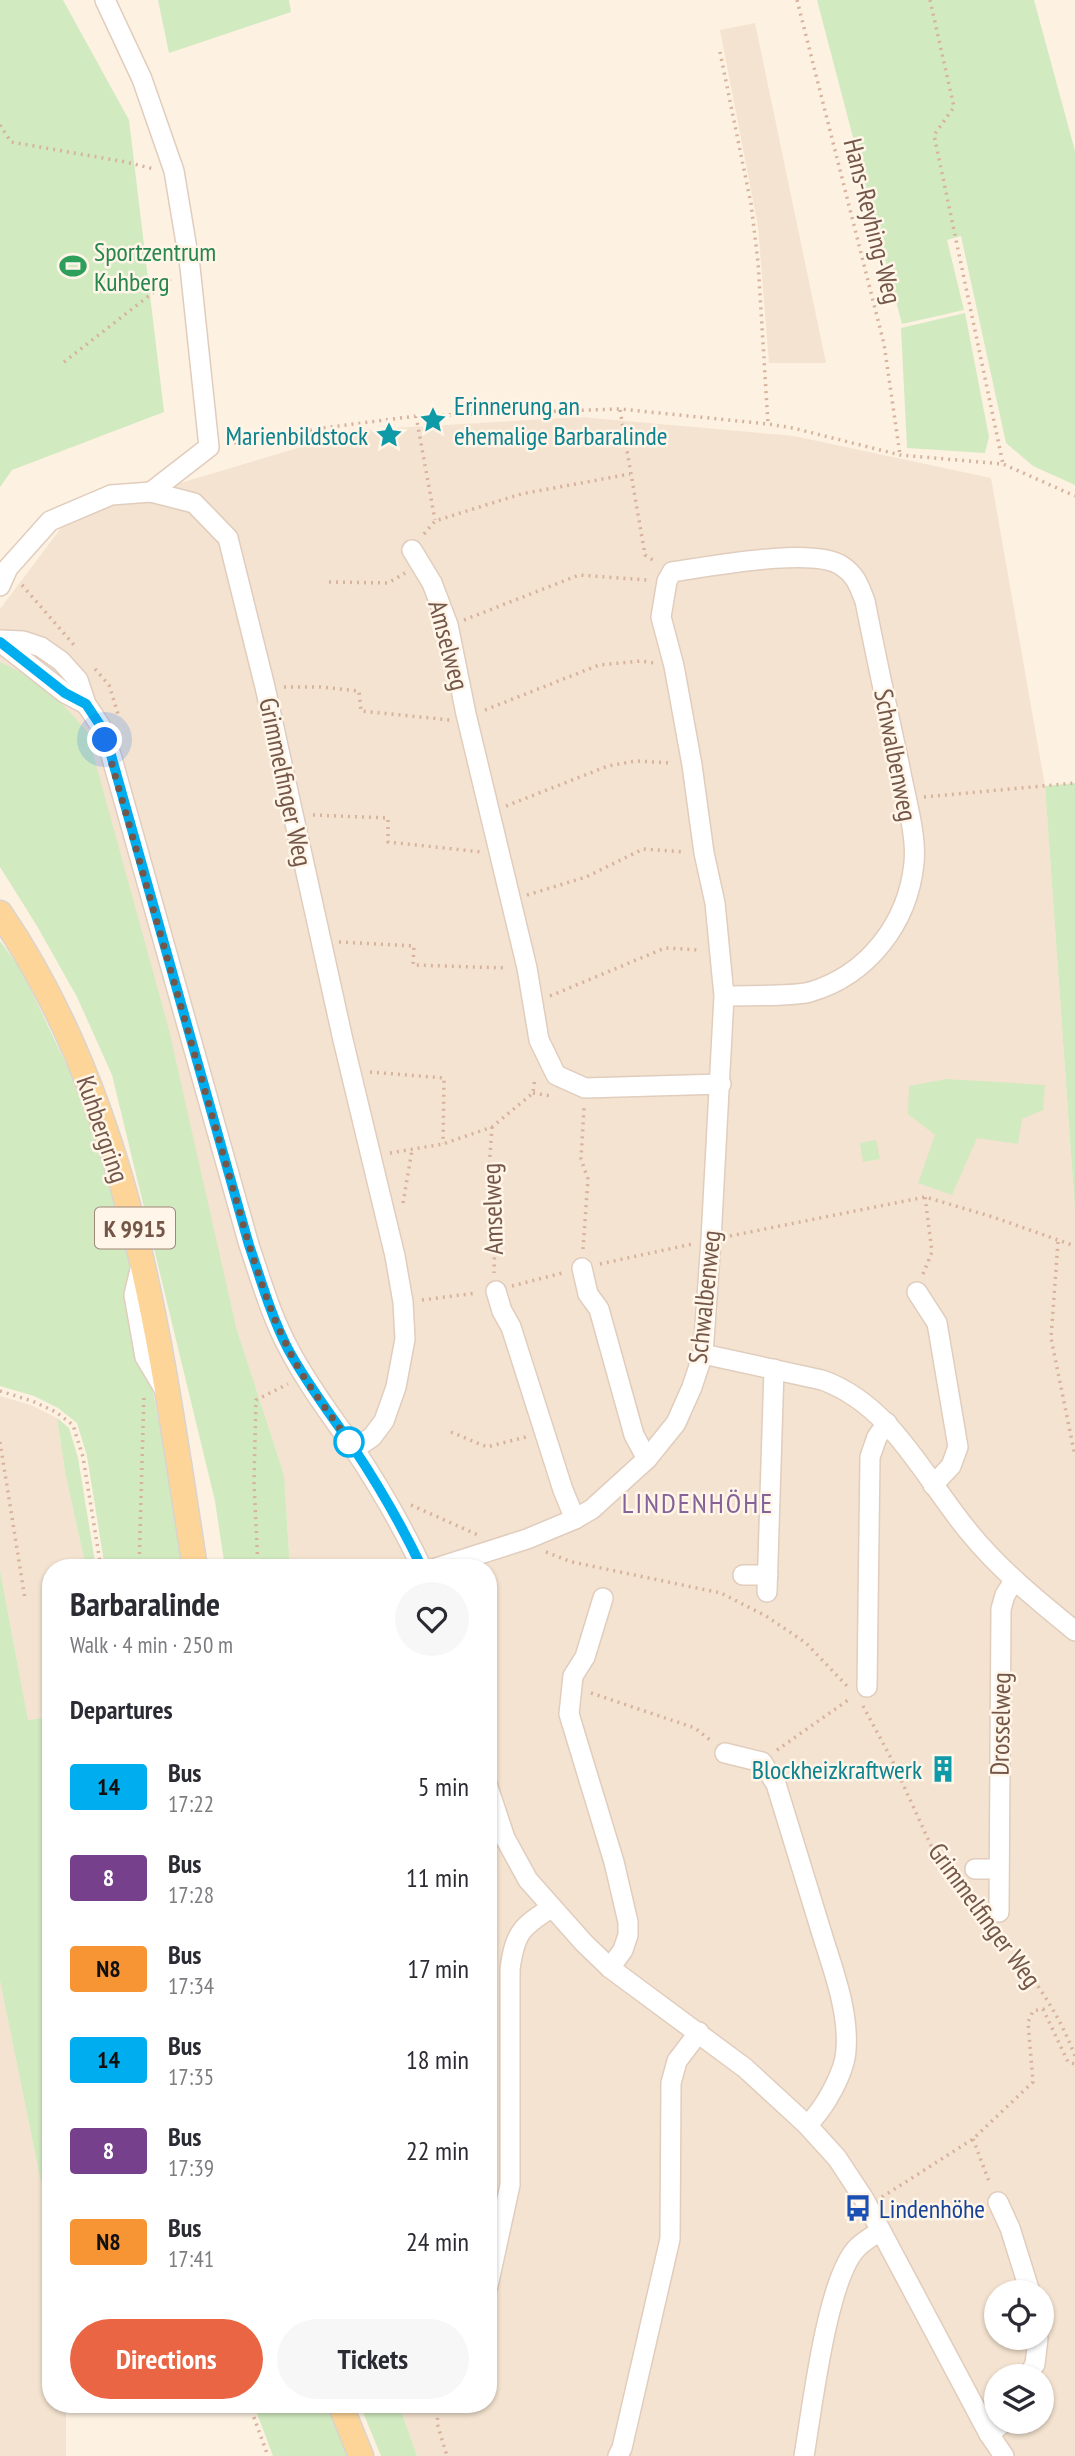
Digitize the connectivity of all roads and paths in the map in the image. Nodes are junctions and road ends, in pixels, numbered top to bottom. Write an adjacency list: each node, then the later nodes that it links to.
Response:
1 (105, 0): 8 (street)
2 (797, 0): 17 (path, Hans-Reyhing-Weg)
3 (930, 0): 18 (path)
4 (720, 52): 15 (path)
5 (0, 125): 7 (path)
6 (150, 159): 7 (path)
7 (153, 169): 8 (path)
8 (174, 171): 9 (street)
9 (180, 266): 10 (path); 10 (path); 16 (street)
10 (172, 277): 11 (path); 12 (path)
11 (173, 290)
12 (64, 362)
13 (620, 409): 14 (path); 15 (path); 19 (path)
14 (416, 416): 16 (path); 22 (path)
15 (768, 424): 17 (path)
16 (209, 447): 20 (street)
17 (900, 455): 18 (path)
18 (1003, 464): 21 (path)
19 (630, 474): 22 (path); 24 (path)
20 (151, 492): 27 (street, Grimmelfinger Weg); 54 (street, Grimmelfinger Weg)
21 (1075, 496)
22 (435, 521): 23 (path)
23 (412, 550): 40 (street, Amselweg)
24 (670, 577): 28 (path, Amselweg); 36 (street, Schwalbenweg); 39 (street, Schwalbenweg)
25 (330, 582): 26 (path)
26 (388, 583)
27 (0, 586)
28 (473, 618)
29 (0, 641): 67 (street)
30 (641, 662): 32 (path, Amselweg)
31 (296, 688): 33 (path, Amselweg)
32 (494, 708)
33 (430, 717)
34 (653, 761): 37 (path)
35 (1075, 783): 36 (path)
36 (906, 799): 47 (street, Schwalbenweg)
37 (519, 801)
38 (325, 816): 40 (path)
39 (704, 853): 41 (path); 44 (street, Schwalbenweg)
40 (501, 854): 50 (street, Amselweg)
41 (538, 893)
42 (0, 913): 59 (main road, Kuhbergring / K 9915)
43 (349, 942): 45 (path)
44 (720, 951): 46 (path); 47 (street, Schwalbenweg)
45 (493, 967)
46 (558, 992)
47 (724, 996): 49 (street, Schwalbenweg)
48 (377, 1072): 53 (path, Amselweg)
49 (720, 1084): 50 (street, Amselweg); 56 (street, Schwalbenweg)
50 (585, 1088): 60 (path)
51 (533, 1093): 52 (path, Amselweg)
52 (492, 1127): 53 (path, Amselweg); 61 (path, Amselweg)
53 (443, 1144): 54 (path, Amselweg)
54 (371, 1157): 63 (street, Grimmelfinger Weg)
55 (925, 1197): 56 (path); 57 (path); 62 (path)
56 (711, 1240): 60 (path); 64 (street, Schwalbenweg)
57 (1058, 1242): 58 (path); 75 (path)
58 (1075, 1246)
59 (143, 1257): 65 (street); 69 (main road, Kuhbergring / K 9915)
60 (582, 1268): 61 (path); 76 (street)
61 (496, 1290): 63 (path); 72 (street)
62 (917, 1292): 77 (street)
63 (403, 1303): 74 (street)
64 (703, 1354): 66 (street); 76 (street, Schwalbenweg)
65 (145, 1357): 69 (street); 83 (path)
66 (774, 1369): 70 (street); 88 (street)
67 (304, 1378): 74 (street); 85 (path)
68 (0, 1391): 82 (path)
69 (169, 1397): 84 (main road, Kuhbergring / K 9915)
70 (887, 1423): 77 (street); 94 (street)
71 (451, 1432): 72 (path)
72 (545, 1432): 79 (street)
73 (0, 1442): 91 (path)
74 (354, 1449): 78 (street)
75 (1075, 1456)
76 (648, 1459): 79 (street, Schwalbenweg)
77 (933, 1485): 89 (street)
78 (380, 1492): 81 (path); 86 (street)
79 (575, 1519): 80 (street, Schwalbenweg)
80 (527, 1539): 81 (street, Schwalbenweg); 94 (path, Grimmelfinger Weg)
81 (505, 1546): 87 (street, Schwalbenweg)
82 (100, 1559)
83 (139, 1559)
84 (194, 1559)
85 (258, 1559)
86 (418, 1559)
87 (464, 1559)
88 (743, 1575)
89 (1014, 1581): 92 (street); 99 (street, Drosselweg)
90 (603, 1598): 93 (street)
91 (25, 1599)
92 (1075, 1631)
93 (570, 1690): 95 (path); 102 (street)
94 (858, 1693): 96 (path); 101 (path, Grimmelfinger Weg)
95 (725, 1753): 96 (street)
96 (761, 1761): 106 (street)
97 (497, 1814): 100 (street)
98 (975, 1869): 99 (street)
99 (998, 1869): 101 (street, Drosselweg)
100 (551, 1908): 102 (street); 111 (street)
101 (993, 1921): 104 (path, Grimmelfinger Weg)
102 (610, 1968): 103 (street)
103 (699, 2032): 106 (street); 121 (street)
104 (1075, 2056)
105 (1075, 2064): 107 (path)
106 (807, 2125): 110 (street)
107 (973, 2140): 108 (path); 109 (path)
108 (880, 2198)
109 (998, 2202): 112 (street)
110 (880, 2231): 113 (street); 122 (street)
111 (497, 2245)
112 (1026, 2280)
113 (984, 2406)
114 (252, 2413): 118 (path)
115 (344, 2413): 119 (main road)
116 (438, 2413): 120 (path)
117 (998, 2434): 123 (street)
118 (268, 2456)
119 (361, 2456)
120 (447, 2456)
121 (618, 2456)
122 (804, 2456)
123 (1004, 2456)

